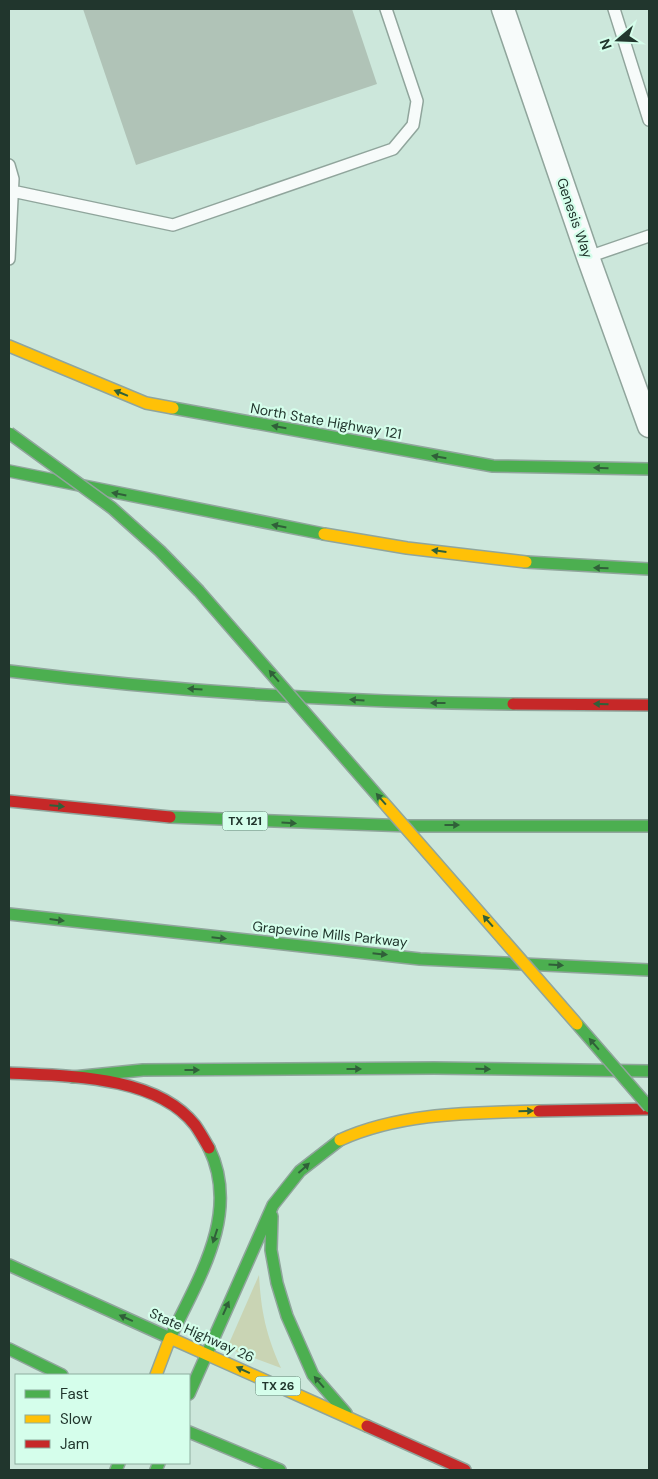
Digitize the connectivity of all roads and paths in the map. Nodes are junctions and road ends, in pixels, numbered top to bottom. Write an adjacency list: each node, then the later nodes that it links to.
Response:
1 (386, 9): 6 (lane)
2 (503, 9): 8 (street, Genesis Way)
3 (614, 9): 4 (lane)
4 (649, 120)
5 (9, 165): 6 (lane)
6 (12, 191): 9 (lane)
7 (649, 236): 8 (lane)
8 (588, 257): 11 (street, Genesis Way)
9 (9, 259)
10 (9, 346): 13 (main road, North State Highway 121, one-way to 10)
11 (649, 426)
12 (9, 433): 25 (main road, one-way to 12, bridge)
13 (649, 469)
14 (9, 471): 15 (main road, one-way to 14)
15 (649, 570)
16 (9, 671): 17 (main road, one-way to 16)
17 (649, 705)
18 (9, 801): 19 (main road, TX 121, one-way to 19)
19 (649, 826)
20 (9, 914): 21 (main road, Grapevine Mills Parkway, one-way to 21)
21 (649, 970)
22 (649, 1071): 24 (main road, one-way to 22)
23 (9, 1073): 24 (main road)
24 (73, 1077): 28 (main road, one-way to 28)
25 (649, 1108): 26 (main road, one-way to 25)
26 (273, 1205): 30 (main road, one-way to 26); 34 (main road, one-way to 26)
27 (9, 1265): 28 (main road, State Highway 26 / TX 26, one-way to 27)
28 (170, 1338): 30 (main road, State Highway 26 / TX 26); 32 (main road)
29 (9, 1349): 31 (main road)
30 (206, 1352): 33 (main road); 34 (main road, State Highway 26 / TX 26, one-way to 30)
31 (60, 1374)
32 (156, 1374)
33 (190, 1392)
34 (351, 1419): 37 (main road, State Highway 26 / TX 26)
35 (190, 1432): 36 (main road)
36 (280, 1470)
37 (465, 1470)

